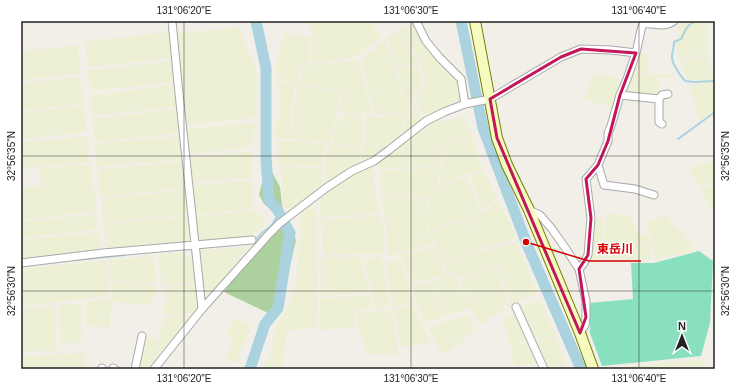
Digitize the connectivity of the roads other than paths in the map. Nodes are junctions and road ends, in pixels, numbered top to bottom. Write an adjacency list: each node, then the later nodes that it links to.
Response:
1 (172, 21): 16 (street)
2 (416, 21): 10 (street)
3 (476, 21): 8 (street)
4 (674, 21): 5 (street)
5 (636, 53): 7 (street); 8 (street)
6 (668, 94): 9 (street)
7 (620, 95): 9 (street); 12 (street)
8 (490, 99): 10 (street); 14 (street)
9 (659, 99): 11 (street)
10 (465, 104): 20 (street)
11 (662, 124)
12 (598, 165): 13 (street); 18 (street)
13 (654, 196)
14 (529, 210): 18 (street); 21 (street)
15 (252, 240): 16 (street)
16 (195, 245): 17 (street); 20 (street)
17 (21, 264)
18 (579, 270): 21 (street)
19 (516, 307): 25 (street)
20 (202, 309): 24 (street)
21 (580, 332): 26 (street)
22 (142, 336): 23 (street)
23 (135, 369)
24 (154, 369)
25 (544, 369)
26 (593, 369)

